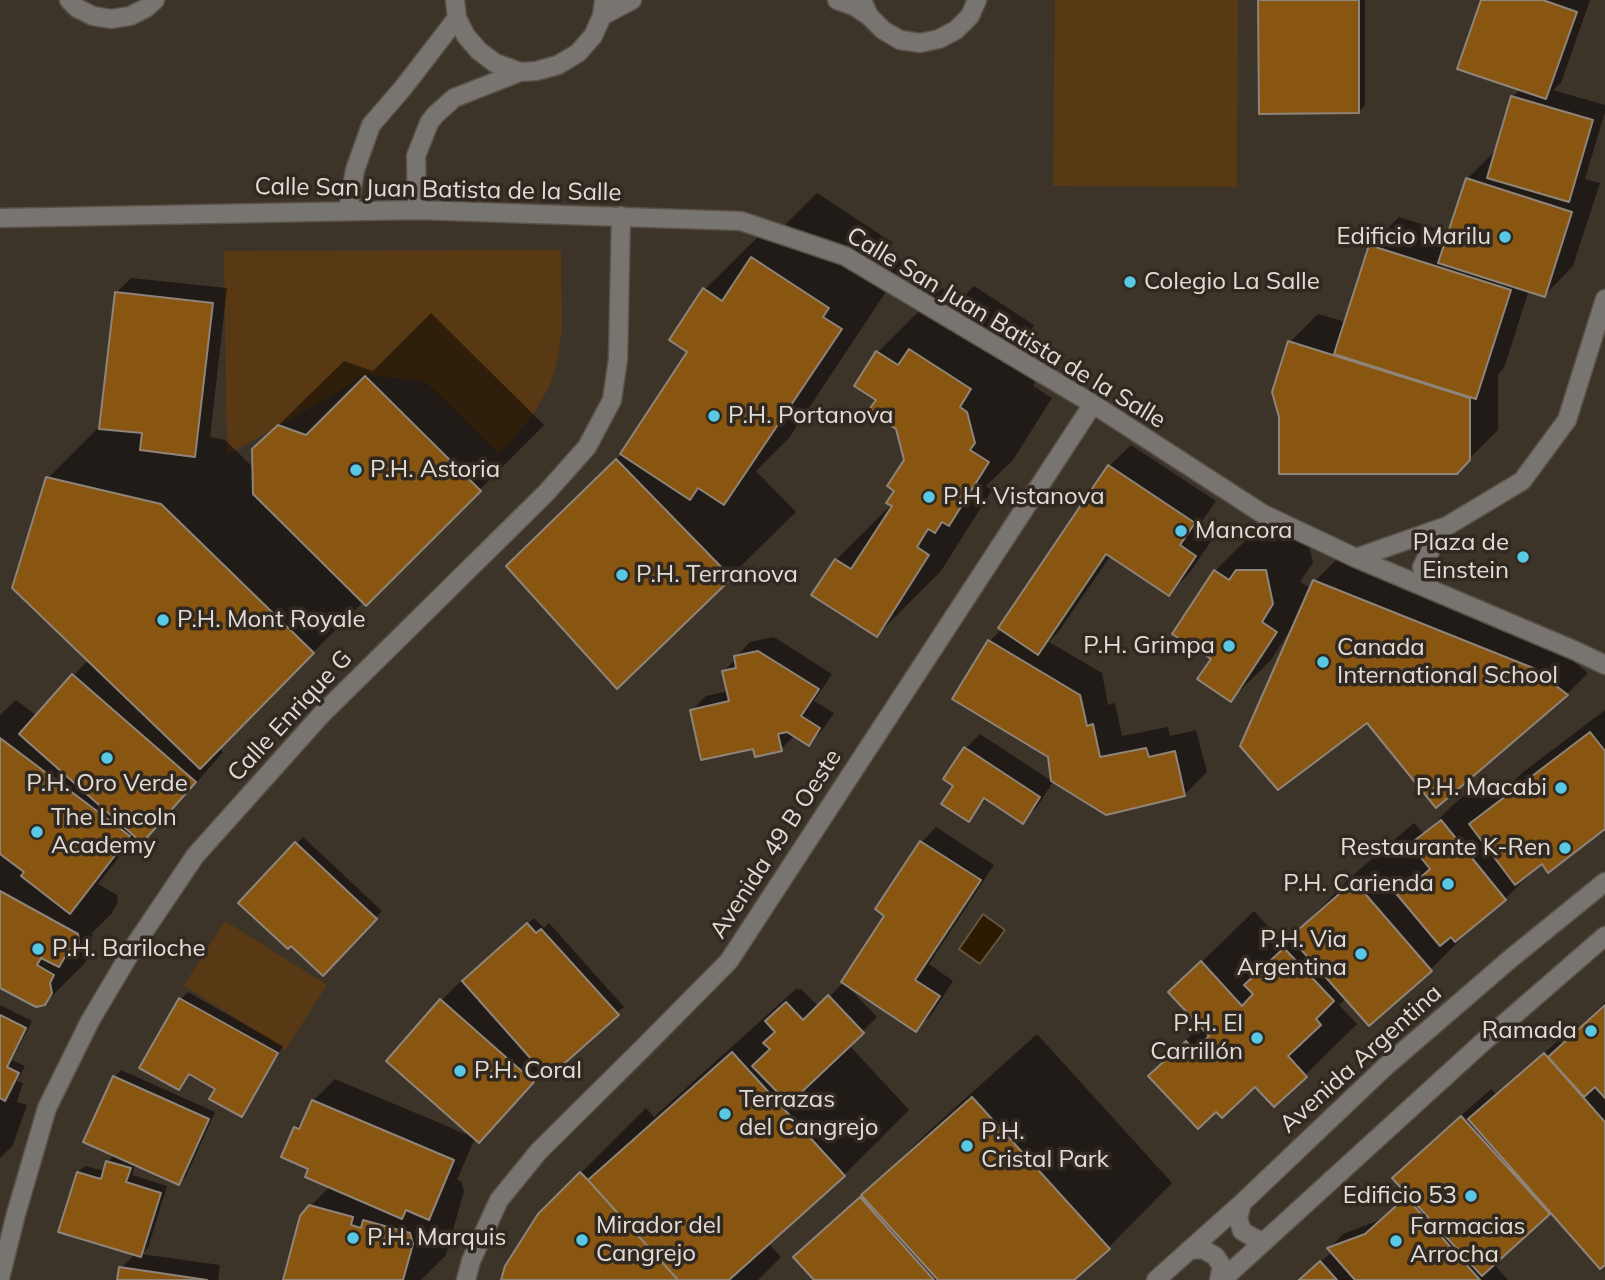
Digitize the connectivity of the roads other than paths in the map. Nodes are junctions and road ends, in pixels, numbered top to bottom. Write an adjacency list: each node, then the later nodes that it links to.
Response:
1 (69, 0): 2 (street)
2 (155, 0)
3 (632, 0): 6 (street)
4 (837, 0): 7 (street)
5 (977, 0): 7 (street)
6 (603, 8): 9 (street)
7 (866, 8)
8 (456, 9): 9 (street); 11 (street)
9 (520, 72): 10 (street)
10 (416, 210): 11 (street, Calle San Juan Batista de la Salle); 12 (street, Calle San Juan Batista de la Salle)
11 (348, 211): 13 (street, Calle San Juan Batista de la Salle)
12 (621, 216): 15 (street, Calle San Juan Batista de la Salle); 25 (street, Calle Enrique G)
13 (0, 218)
14 (1605, 299): 16 (street)
15 (1093, 404): 17 (street, Calle San Juan Batista de la Salle); 26 (street, Avenida 49 B Oeste)
16 (1442, 528): 17 (street); 18 (street)
17 (1356, 558): 18 (street, Calle San Juan Batista de la Salle)
18 (1431, 589): 19 (street, Calle San Juan Batista de la Salle)
19 (1605, 665)
20 (1605, 882): 22 (street, Avenida Argentina)
21 (1605, 936): 23 (street)
22 (1242, 1203): 23 (street); 24 (street, Avenida Argentina)
23 (1264, 1242): 28 (street)
24 (1189, 1251): 27 (street, Avenida Argentina); 28 (street)
25 (0, 1278)
26 (466, 1280)
27 (1156, 1280)
28 (1221, 1280)

